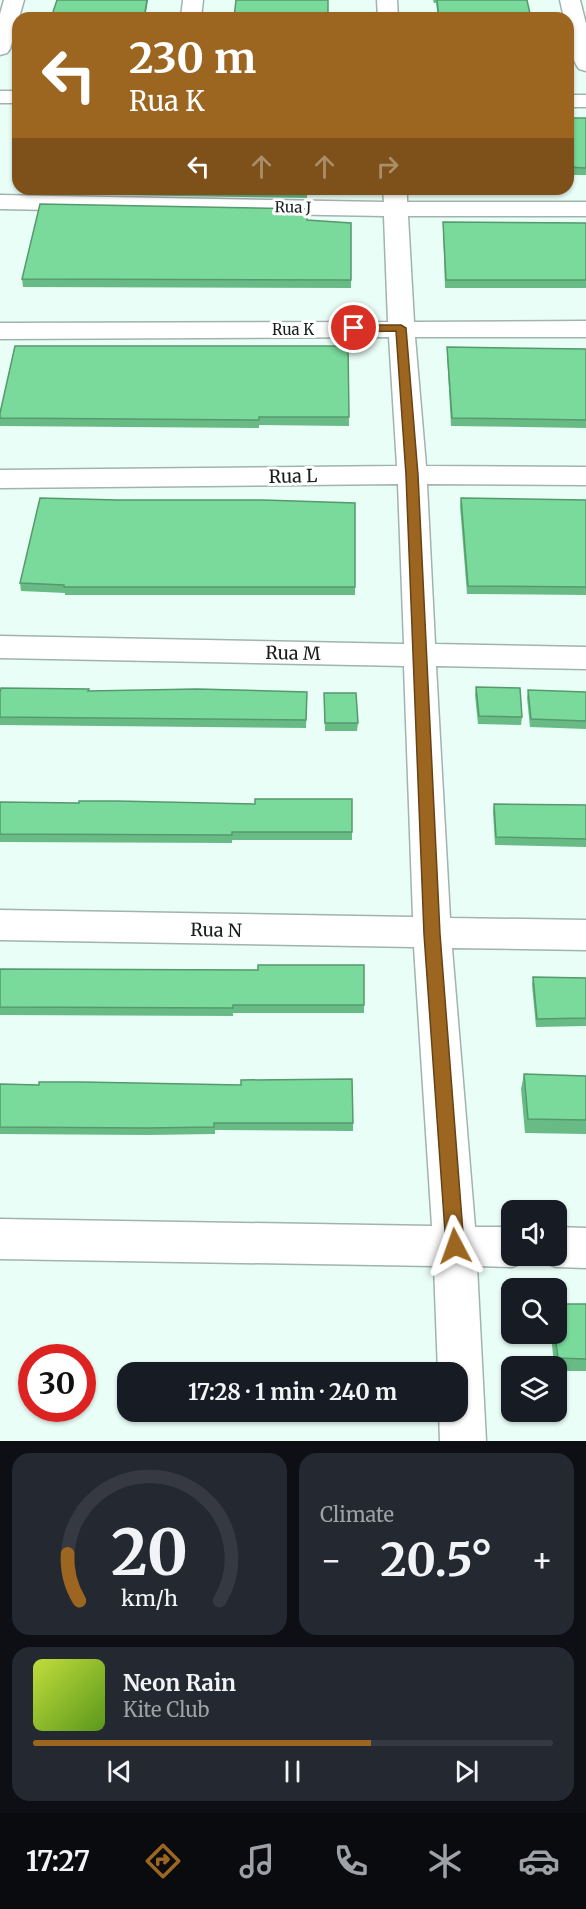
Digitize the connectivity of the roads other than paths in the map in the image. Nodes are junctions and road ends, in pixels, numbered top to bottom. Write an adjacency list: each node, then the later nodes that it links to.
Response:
1 (14, 0): 3 (street)
2 (574, 16): 4 (street)
3 (0, 49)
4 (586, 65)
5 (395, 199): 6 (street, Rua J); 7 (street, Rua J); 8 (street)
6 (0, 201)
7 (586, 209)
8 (401, 328): 9 (street, Rua K); 10 (street, Rua K); 11 (street)
9 (586, 329)
10 (0, 331)
11 (412, 475): 12 (street, Rua L); 13 (street, Rua L); 15 (street)
12 (586, 476)
13 (0, 479)
14 (0, 647): 15 (street, Rua M)
15 (420, 656): 16 (street, Rua M); 18 (street)
16 (586, 658)
17 (0, 925): 18 (street, Rua N)
18 (432, 934): 19 (street, Rua N); 21 (street)
19 (586, 935)
20 (0, 1239): 21 (street)
21 (455, 1246): 22 (street); 25 (street)
22 (501, 1247)
23 (567, 1247): 24 (street)
24 (586, 1248)
25 (463, 1441)

